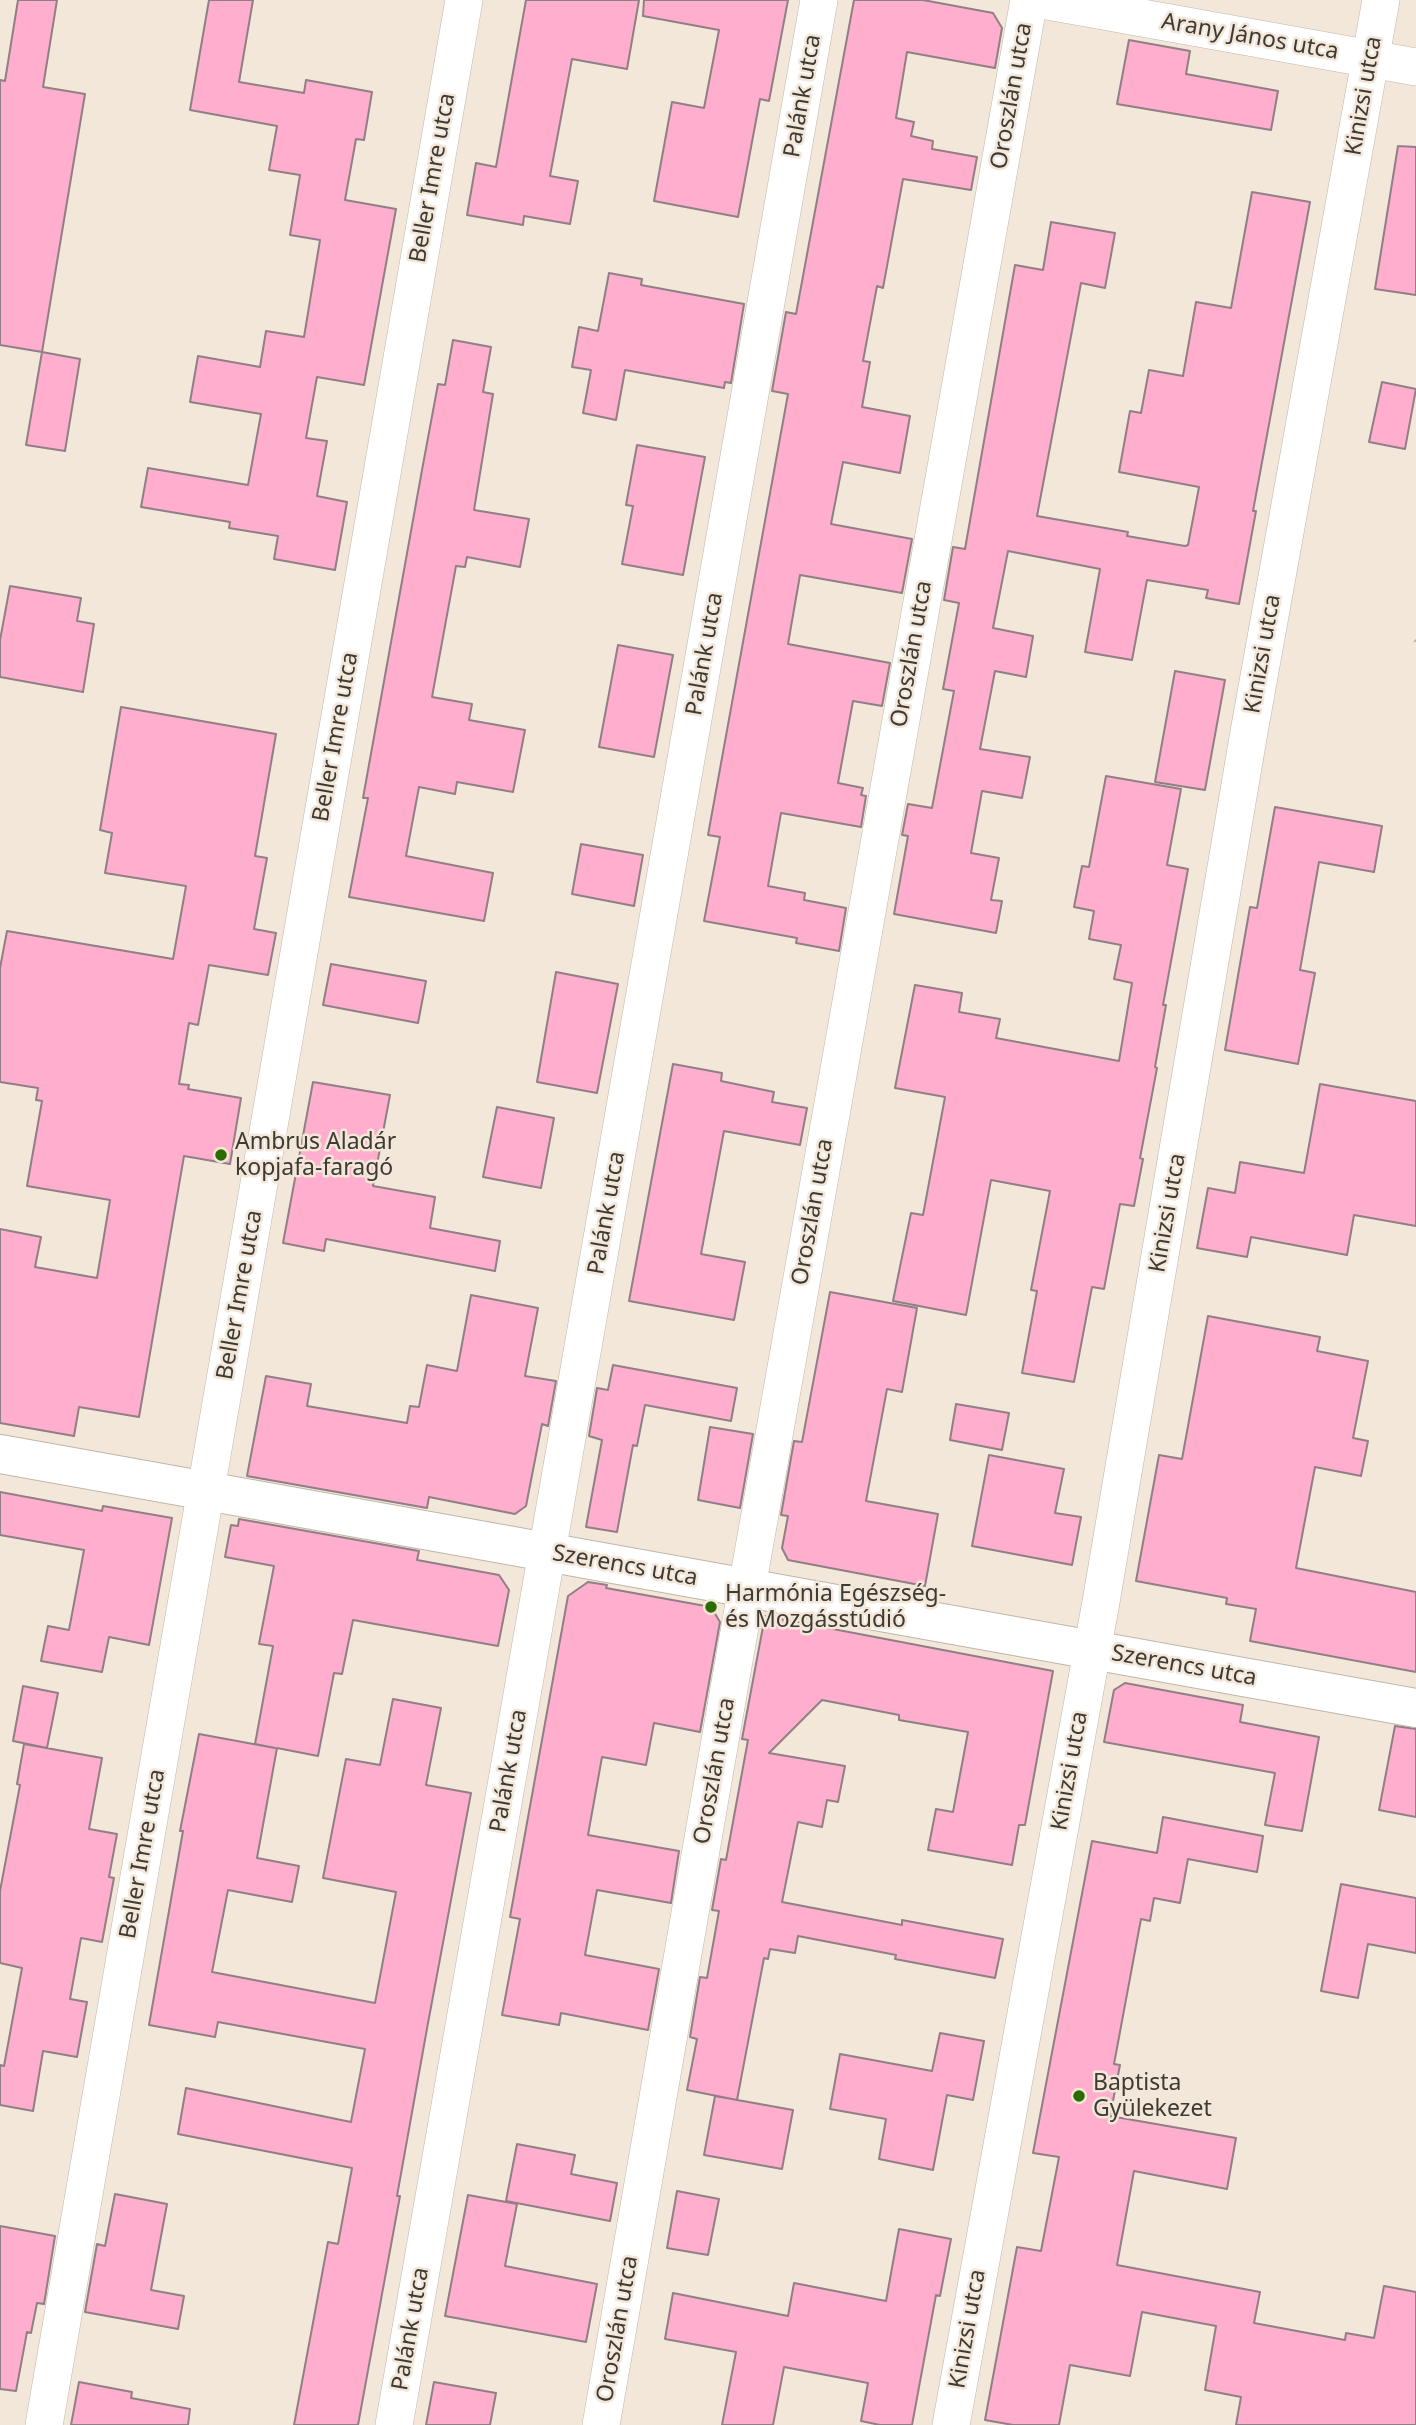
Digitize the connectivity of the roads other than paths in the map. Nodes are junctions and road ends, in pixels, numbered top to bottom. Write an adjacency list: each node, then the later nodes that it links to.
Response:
1 (464, 0): 9 (street, Beller Imre utca)
2 (819, 0): 10 (street, Palánk utca)
3 (1028, 0): 11 (street, Oroszlán utca)
4 (1042, 0): 6 (street, Arany János utca)
5 (1381, 0): 6 (street, Kinizsi utca)
6 (1370, 59): 7 (street, Arany János utca); 12 (street, Kinizsi utca)
7 (1416, 67)
8 (0, 1454): 9 (street, Szerencs utca)
9 (206, 1491): 10 (street, Szerencs utca); 14 (street, Beller Imre utca)
10 (547, 1553): 11 (street, Szerencs utca); 15 (street, Palánk utca)
11 (747, 1587): 12 (street, Szerencs utca); 16 (street, Oroszlán utca)
12 (1093, 1649): 13 (street, Szerencs utca); 17 (street, Kinizsi utca)
13 (1416, 1708)
14 (44, 2425)
15 (394, 2425)
16 (601, 2425)
17 (951, 2425)

